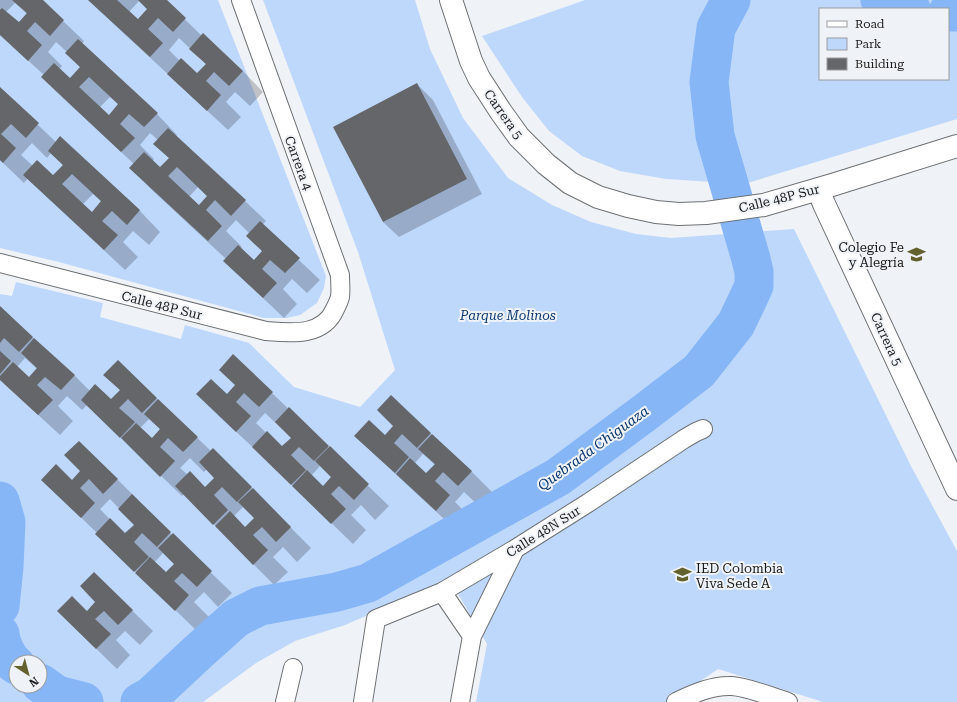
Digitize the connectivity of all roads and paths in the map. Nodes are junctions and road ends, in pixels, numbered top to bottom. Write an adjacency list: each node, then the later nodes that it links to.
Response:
1 (241, 0): 7 (street, Carrera 4)
2 (451, 0): 5 (main road, Carrera 5)
3 (957, 146): 4 (main road, Calle 48P Sur)
4 (818, 189): 5 (main road, Calle 48P Sur); 9 (main road, Carrera 5)
5 (598, 197)
6 (0, 263): 7 (street, Calle 48P Sur)
7 (324, 324)
8 (703, 429): 10 (street, Calle 48N Sur)
9 (957, 489)
10 (515, 549): 11 (street, Calle 48N Sur); 12 (street)
11 (442, 592): 12 (street); 15 (street, Calle 48N Sur)
12 (472, 636): 16 (street)
13 (293, 668): 14 (street)
14 (285, 702)
15 (363, 702)
16 (460, 702)
17 (676, 702): 18 (street)
18 (788, 702)

